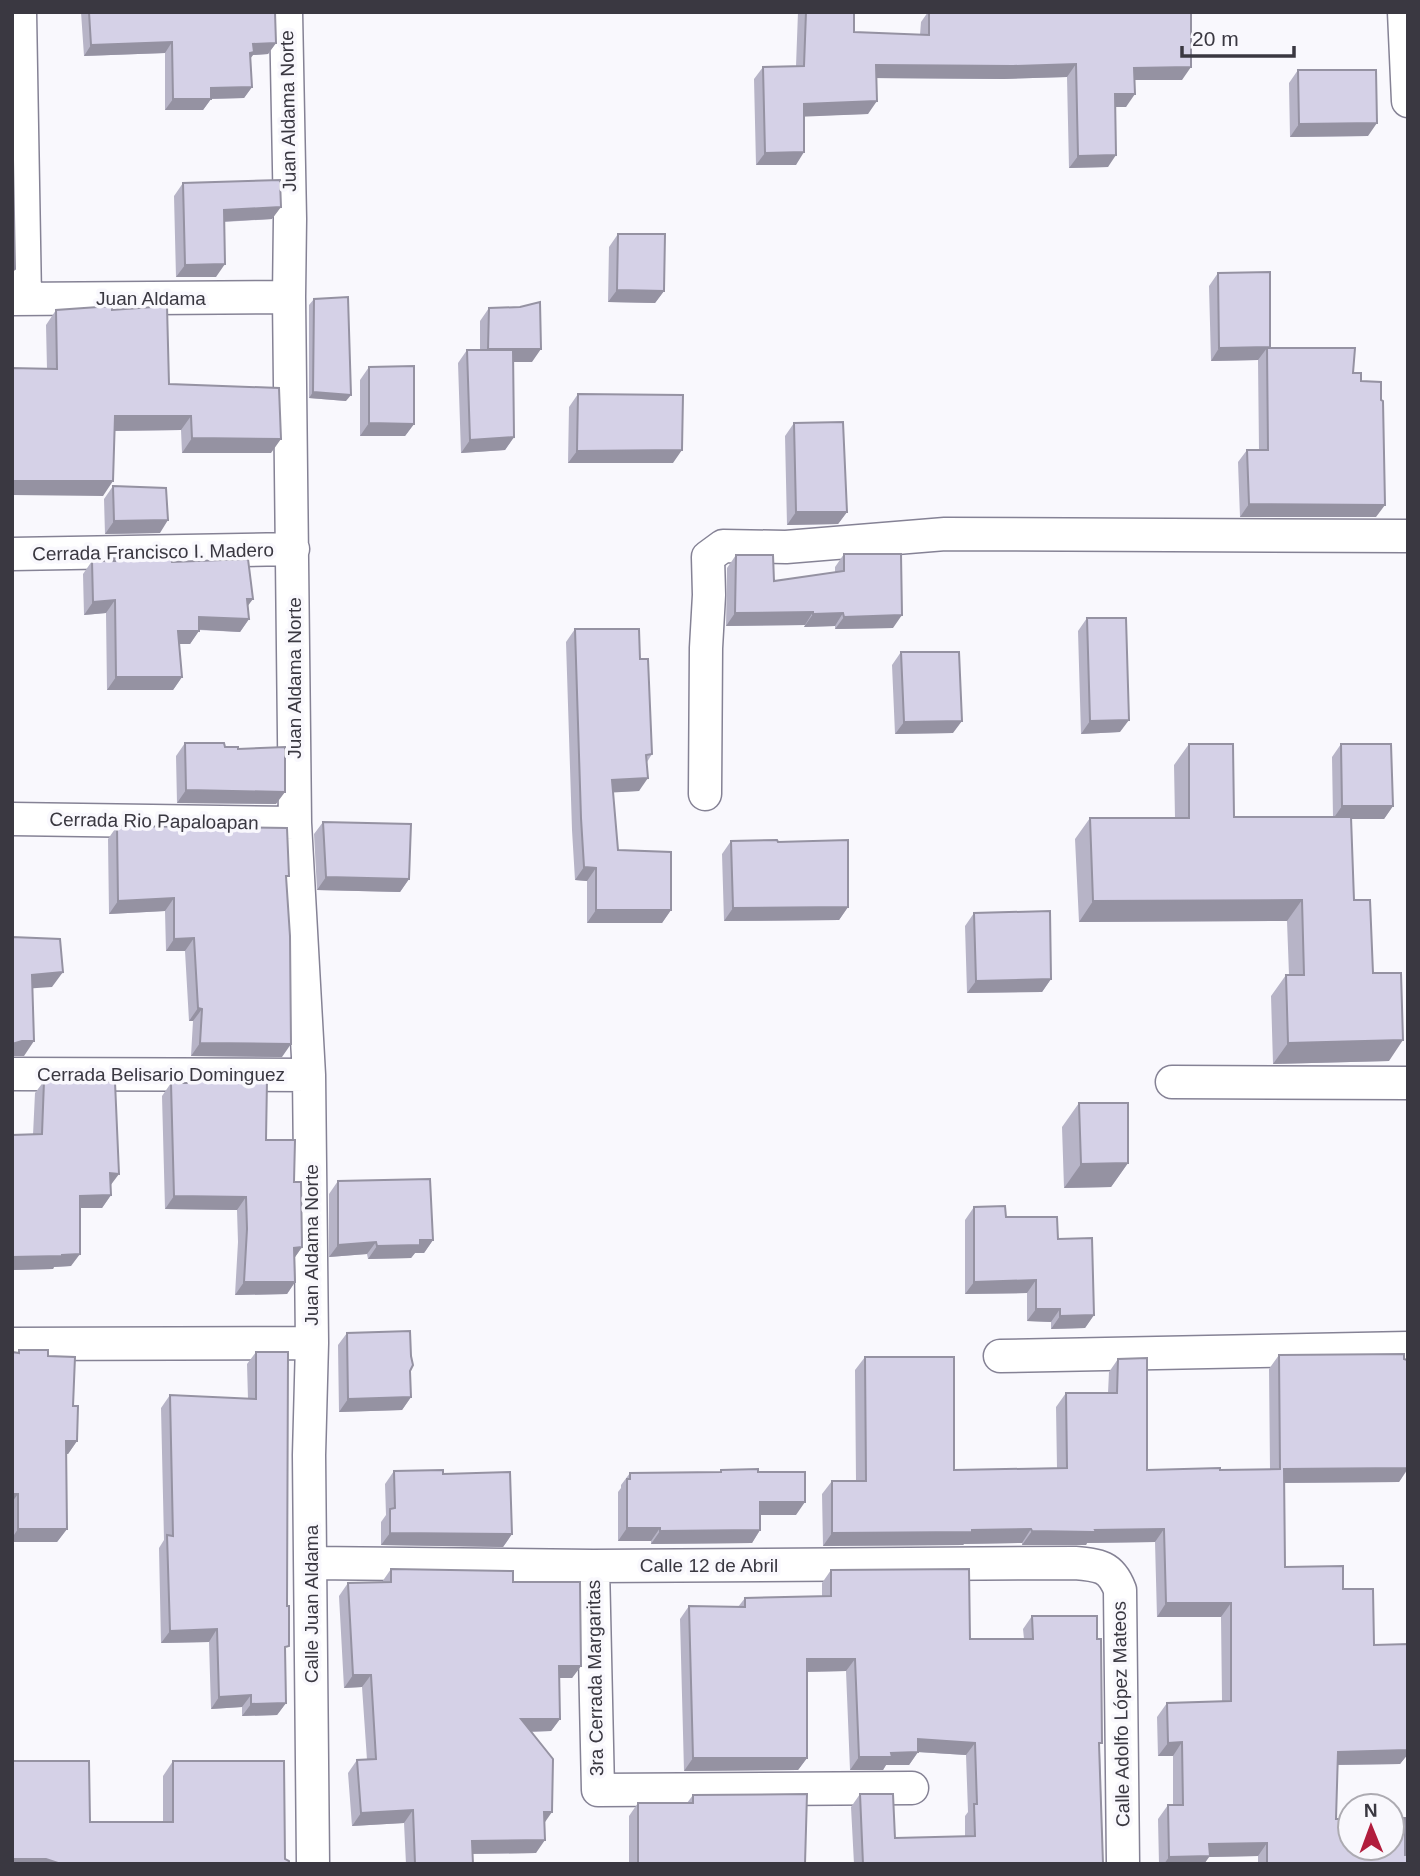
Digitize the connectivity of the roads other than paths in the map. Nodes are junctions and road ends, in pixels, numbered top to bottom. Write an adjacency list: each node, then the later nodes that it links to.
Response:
1 (20, 12): 6 (street)
2 (286, 12): 5 (street, Juan Aldama Norte)
3 (1404, 12): 4 (street)
4 (1408, 101)
5 (289, 297): 6 (street, Juan Aldama); 8 (street, Juan Aldama Norte)
6 (19, 299)
7 (1408, 536): 10 (street)
8 (293, 550): 9 (street, Cerrada Francisco I. Madero); 12 (street, Juan Aldama Norte)
9 (12, 554)
10 (705, 794)
11 (12, 819): 12 (street, Cerrada Rio Papaloapan)
12 (295, 823): 14 (street, Juan Aldama Norte)
13 (12, 1074): 14 (street, Cerrada Belisario Dominguez)
14 (309, 1075): 17 (street, Juan Aldama Norte)
15 (1171, 1082): 16 (street)
16 (1408, 1083)
17 (312, 1343): 18 (street); 21 (street, Calle Juan Aldama)
18 (12, 1344)
19 (1408, 1348): 20 (street)
20 (1000, 1356)
21 (311, 1563): 22 (street, Calle 12 de Abril); 25 (street, Calle Juan Aldama)
22 (593, 1566): 23 (street, Calle 12 de Abril); 24 (street, 3ra Cerrada Margaritas)
23 (1107, 1569): 26 (street, Calle Adolfo López Mateos)
24 (912, 1788)
25 (313, 1864)
26 (1123, 1864)

